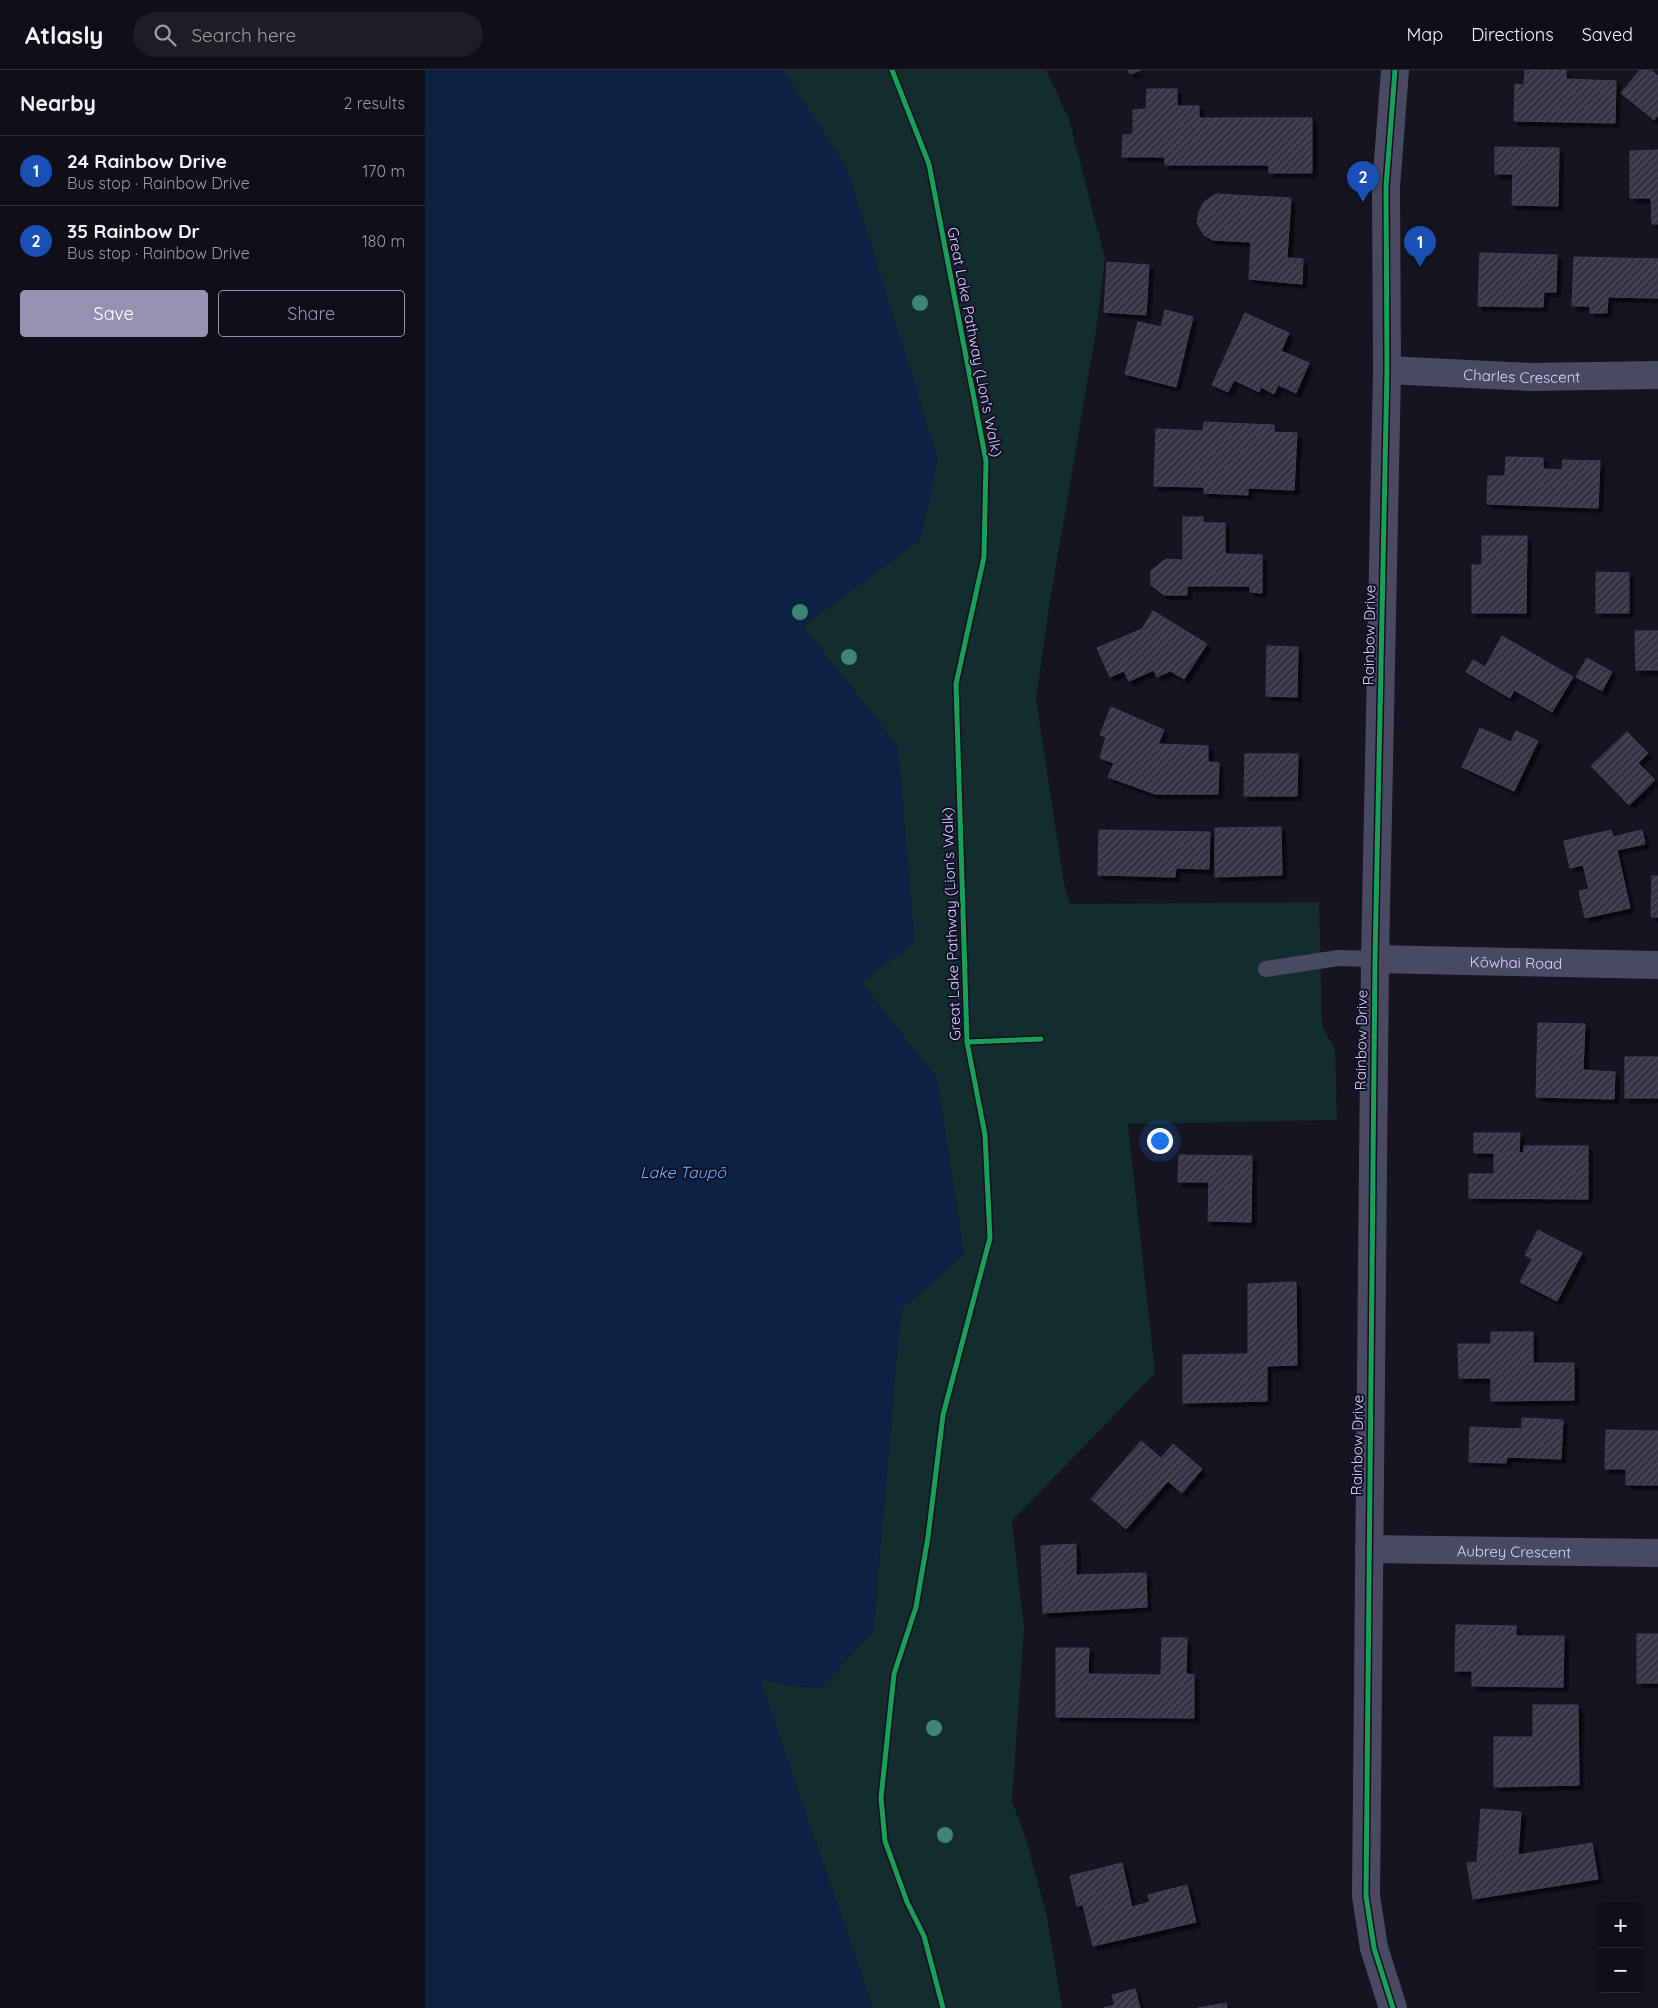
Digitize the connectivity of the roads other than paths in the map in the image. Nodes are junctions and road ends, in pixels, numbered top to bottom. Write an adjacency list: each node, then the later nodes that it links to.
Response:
1 (1395, 70): 2 (street, Rainbow Drive)
2 (1387, 370): 3 (street, Charles Crescent); 4 (street, Rainbow Drive)
3 (1658, 375)
4 (1375, 959): 5 (street, Kōwhai Road); 6 (lane); 7 (street, Rainbow Drive)
5 (1658, 965)
6 (1266, 969)
7 (1369, 1549): 8 (street, Aubrey Crescent); 9 (street, Rainbow Drive)
8 (1658, 1552)
9 (1393, 2008)

